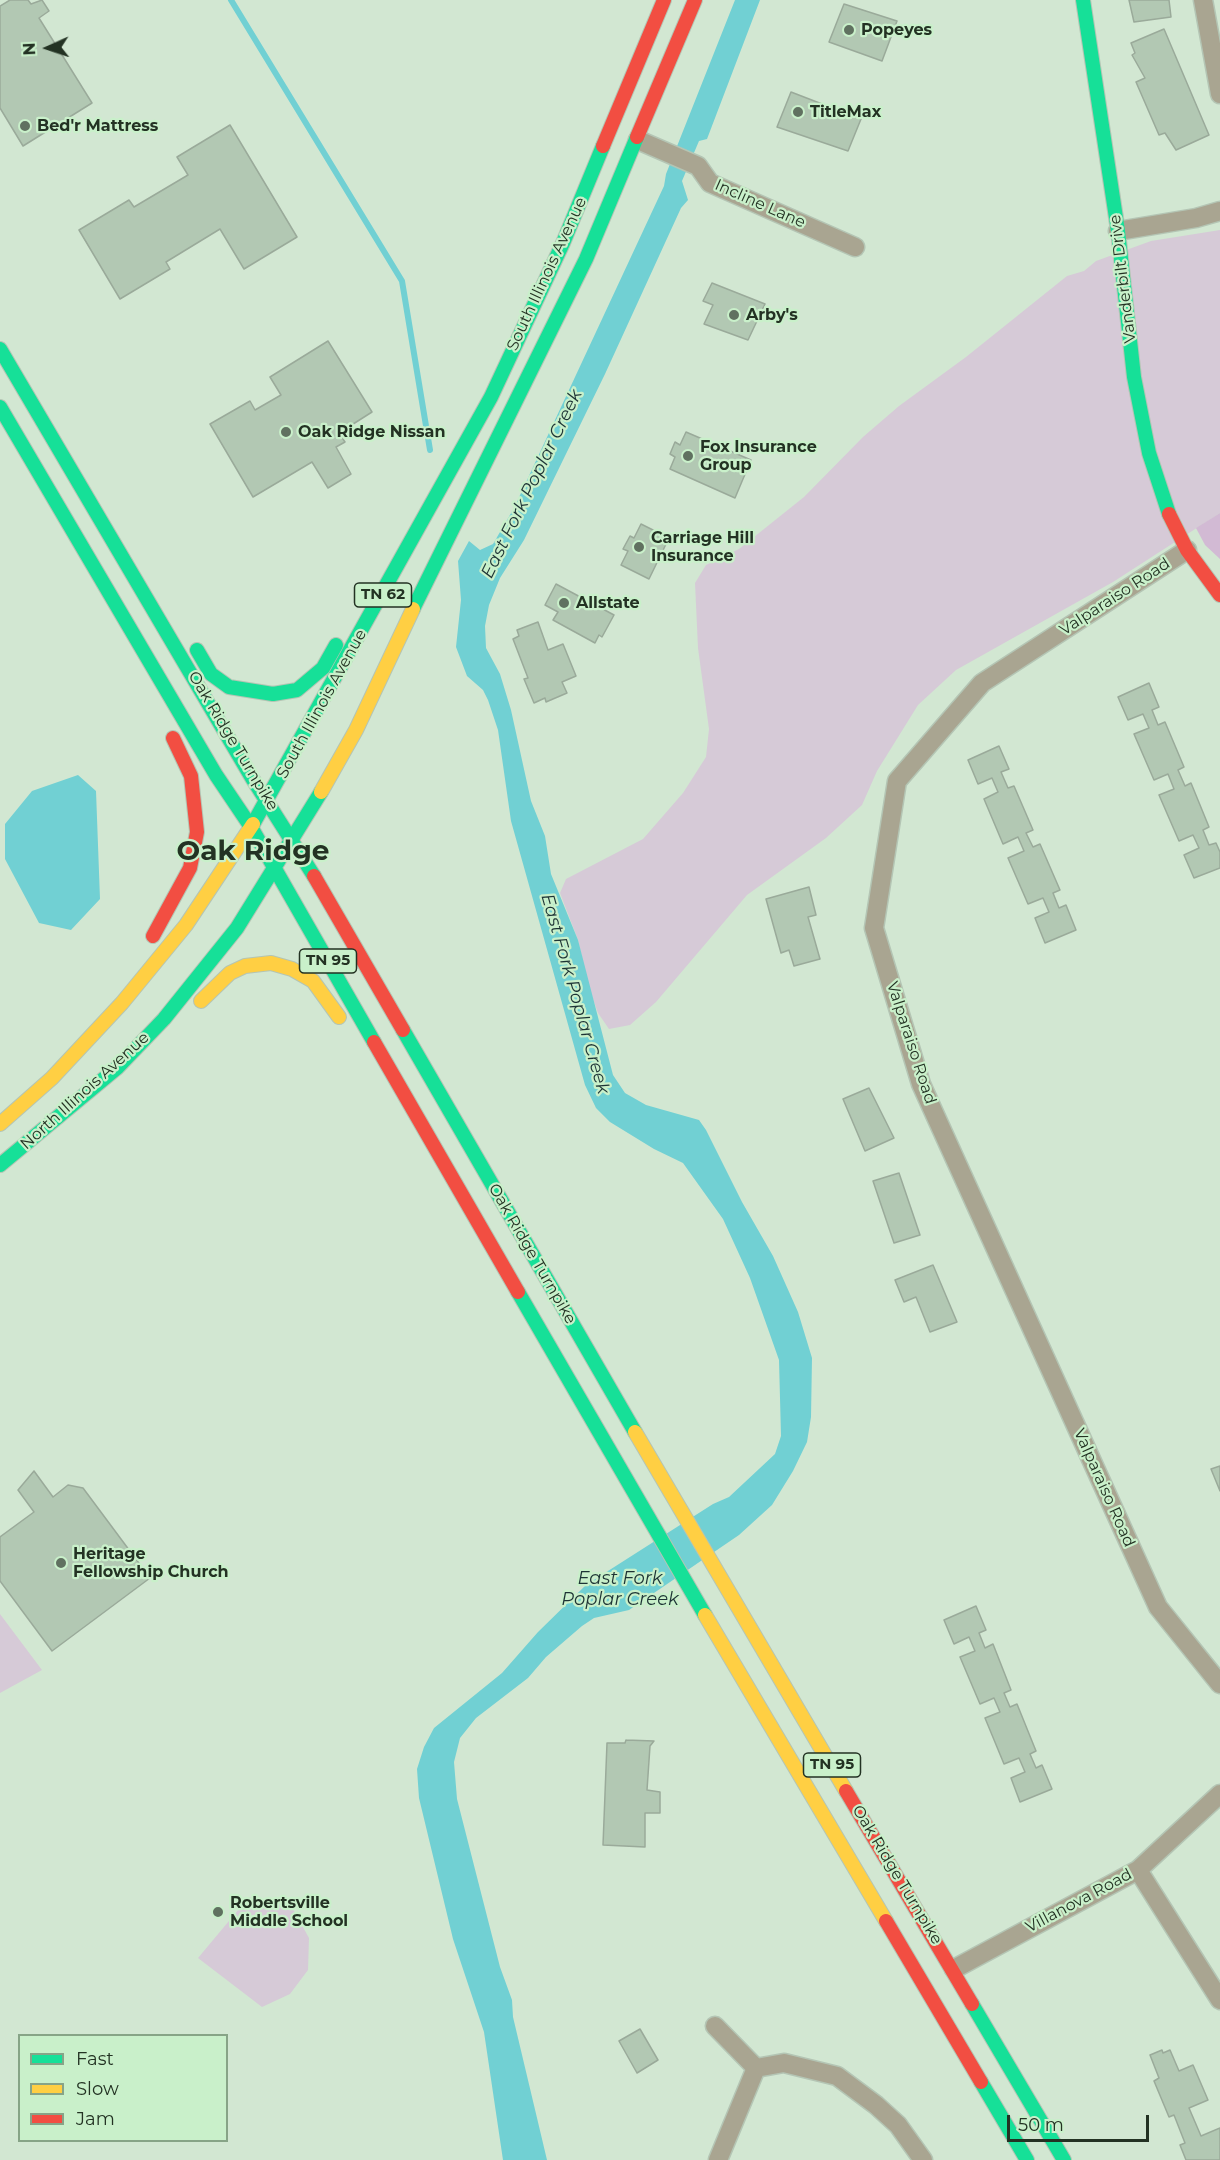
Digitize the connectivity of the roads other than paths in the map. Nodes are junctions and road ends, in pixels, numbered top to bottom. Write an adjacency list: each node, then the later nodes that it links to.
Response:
1 (664, 0): 16 (main road, South Illinois Avenue / TN 62)
2 (695, 0): 7 (main road, South Illinois Avenue / TN 62)
3 (1083, 0): 9 (main road, Vanderbilt Drive)
4 (1203, 0): 5 (street)
5 (1215, 38): 6 (street)
6 (1220, 94)
7 (638, 140): 10 (street, Incline Lane); 24 (main road, South Illinois Avenue / TN 62)
8 (1220, 211): 9 (street)
9 (1118, 231): 17 (main road, Vanderbilt Drive)
10 (855, 247)
11 (0, 349): 15 (main road, Oak Ridge Turnpike / TN 95)
12 (0, 407): 14 (main road, Oak Ridge Turnpike / TN 95)
13 (0, 434): 14 (main road)
14 (74, 533): 21 (main road); 25 (main road, Oak Ridge Turnpike / TN 95)
15 (117, 545): 18 (main road); 23 (main road, Oak Ridge Turnpike / TN 95)
16 (408, 549): 20 (main road); 23 (main road, South Illinois Avenue / TN 62)
17 (1187, 550): 19 (main road, Vanderbilt Drive); 44 (street, Valparaiso Road)
18 (159, 592)
19 (1220, 595)
20 (189, 637)
21 (144, 680)
22 (165, 721): 29 (main road)
23 (267, 801): 25 (main road, South Illinois Avenue / TN 62); 27 (main road, Oak Ridge Turnpike / TN 95)
24 (315, 803): 26 (main road); 27 (main road, South Illinois Avenue / TN 62)
25 (250, 827): 28 (main road, Oak Ridge Turnpike / TN 95); 34 (main road, South Illinois Avenue / TN 62)
26 (316, 831)
27 (293, 839): 28 (main road, North Illinois Avenue / TN 62); 43 (main road, Oak Ridge Turnpike / TN 95)
28 (274, 869): 36 (main road, North Illinois Avenue / TN 62); 39 (main road, Oak Ridge Turnpike / TN 95)
29 (145, 946)
30 (195, 1008): 33 (main road)
31 (98, 1009): 34 (main road)
32 (180, 1024): 36 (main road)
33 (349, 1031)
34 (81, 1047): 37 (main road, South Illinois Avenue / TN 62)
35 (362, 1050): 39 (main road)
36 (118, 1067): 41 (main road, North Illinois Avenue / TN 62)
37 (30, 1099): 38 (main road); 40 (main road, South Illinois Avenue / TN 62)
38 (0, 1116)
39 (419, 1118): 54 (main road, Oak Ridge Turnpike / TN 95)
40 (0, 1124)
41 (0, 1165)
42 (538, 1236): 43 (main road)
43 (589, 1352): 47 (main road, Oak Ridge Turnpike / TN 95)
44 (1220, 1684)
45 (1220, 1794): 46 (street, Villanova Road)
46 (1138, 1870): 47 (street, Villanova Road); 48 (street)
47 (954, 1969): 51 (main road, Oak Ridge Turnpike / TN 95)
48 (1220, 2000)
49 (715, 2026): 50 (street)
50 (756, 2068): 52 (street); 53 (street)
51 (1061, 2154): 55 (street)
52 (718, 2160)
53 (923, 2160)
54 (1027, 2160)
55 (1038, 2160)

